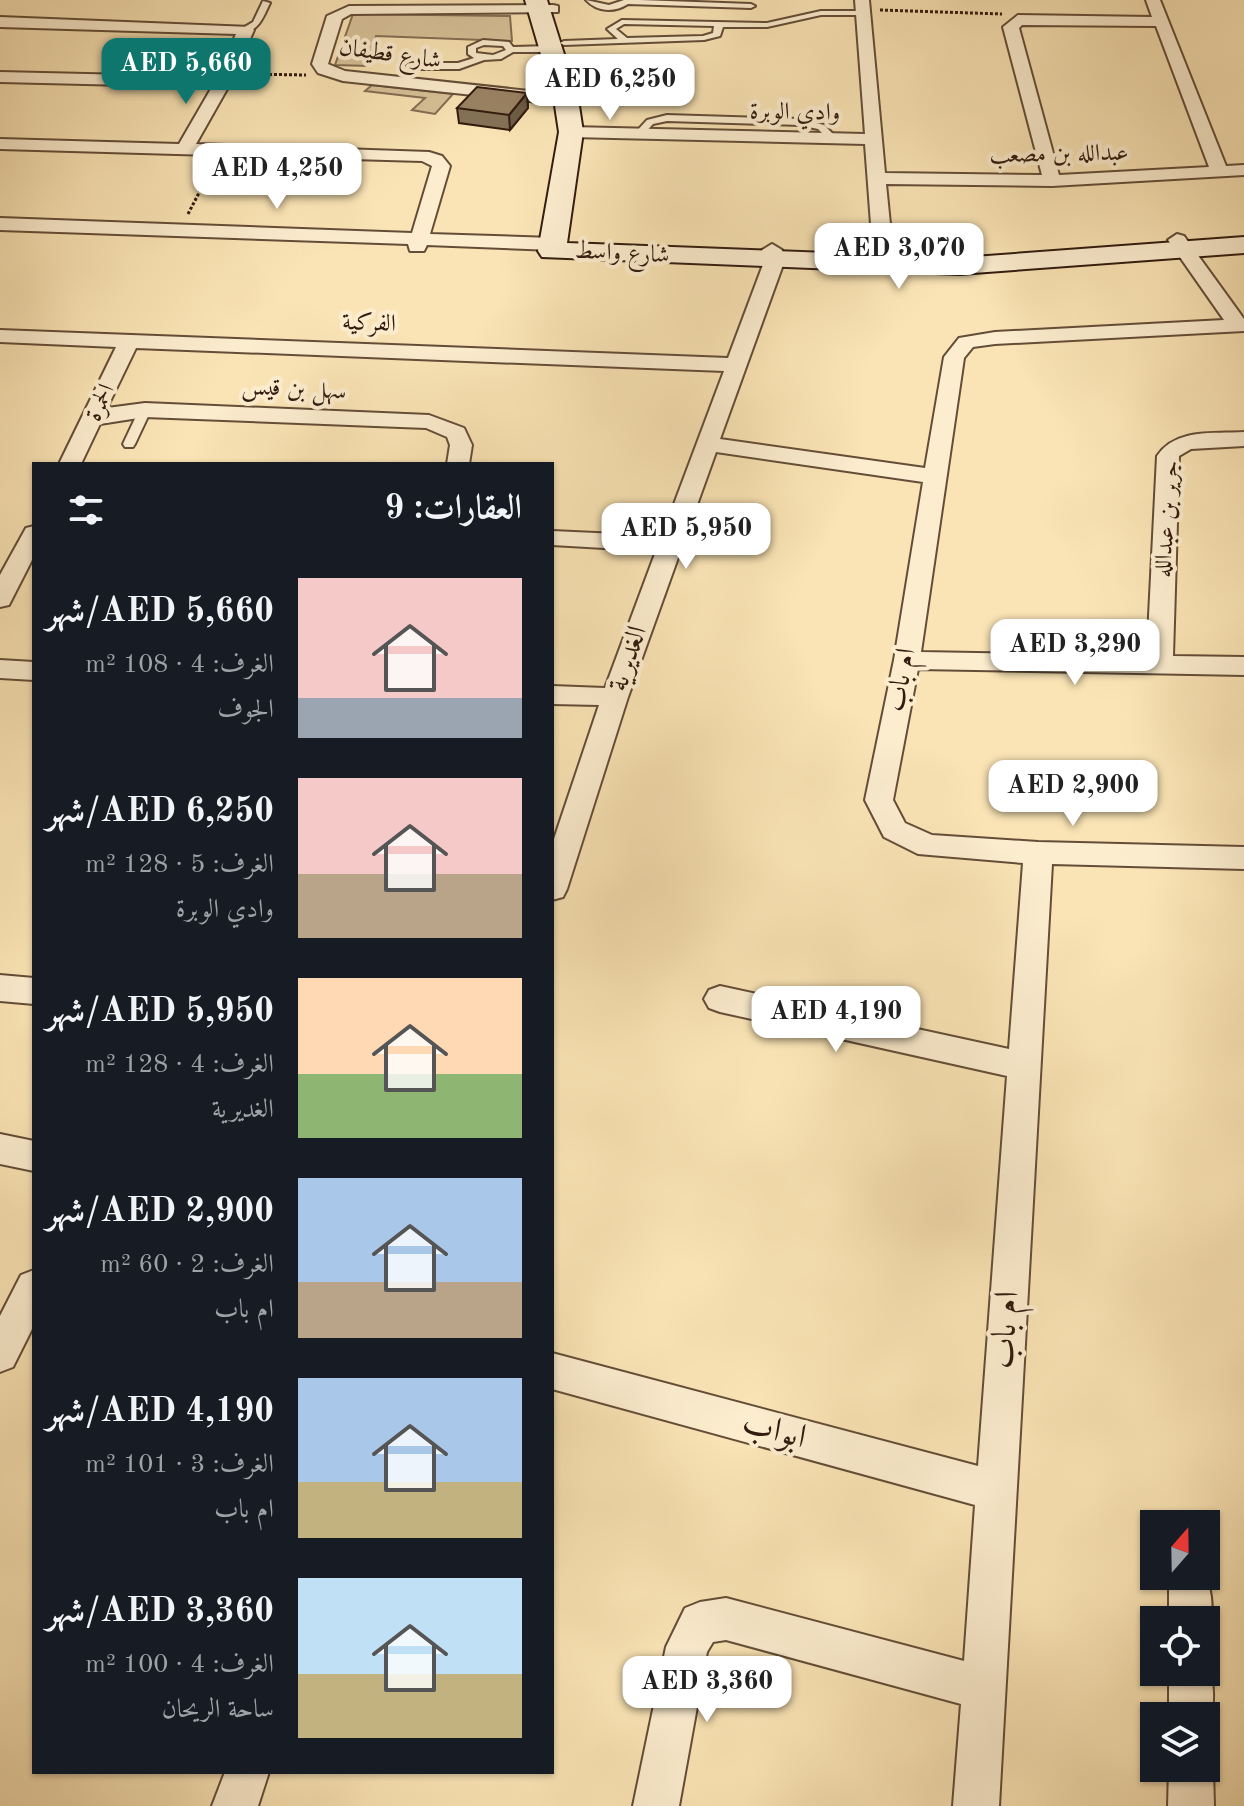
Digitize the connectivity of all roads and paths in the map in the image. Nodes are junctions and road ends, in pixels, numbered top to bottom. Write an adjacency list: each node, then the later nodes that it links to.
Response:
1 (590, 0): 3 (lane)
2 (1153, 0): 10 (street)
3 (628, 1): 6 (lane)
4 (266, 3): 12 (lane)
5 (544, 5): 14 (street); 18 (street, شارع قطيفان)
6 (751, 6)
7 (863, 8): 8 (path); 11 (lane); 23 (street)
8 (1018, 20): 10 (street); 30 (street)
9 (0, 22): 12 (street)
10 (1162, 22): 28 (street)
11 (719, 24): 13 (lane); 13 (lane)
12 (246, 30): 20 (street)
13 (623, 39): 14 (lane)
14 (557, 46): 15 (lane); 21 (street)
15 (511, 50): 16 (lane); 16 (lane)
16 (484, 57): 17 (lane)
17 (411, 66)
18 (324, 70): 20 (path); 21 (street, شارع قطيفان)
19 (0, 77): 20 (street)
20 (225, 78): 25 (street)
21 (573, 98): 22 (street)
22 (579, 132): 23 (street, وادي الوبرة); 37 (street)
23 (873, 139): 29 (street)
24 (0, 144): 25 (street)
25 (185, 149): 26 (street)
26 (221, 151): 31 (path); 34 (street)
27 (1244, 170): 28 (street, عبدالله بن مصعب)
28 (1220, 172): 30 (street, عبدالله بن مصعب)
29 (875, 178): 30 (street, عبدالله بن مصعب); 39 (street)
30 (1052, 181)
31 (181, 230): 32 (street, شارع واسط); 34 (street, شارع واسط)
32 (5, 234): 34 (street, شارع واسط)
33 (1244, 235): 35 (street, شارع واسط)
34 (418, 242): 37 (street, شارع واسط)
35 (1180, 245): 36 (street, شارع واسط); 39 (street, شارع واسط); 40 (street, ام باب)
36 (1244, 245)
37 (560, 248): 38 (street, شارع واسط)
38 (773, 256): 39 (street, شارع واسط); 43 (street, الغديرية)
39 (884, 259)
40 (1241, 325): 51 (street, ام باب)
41 (0, 336): 42 (street, الفركية)
42 (129, 341): 43 (street, الفركية); 45 (street, الحمرة)
43 (735, 365): 48 (street, الغديرية)
44 (145, 410): 45 (street, سهل بن قيس); 47 (lane); 50 (street, سهل بن قيس)
45 (94, 419): 49 (street, الحمرة)
46 (1244, 439): 57 (street, جرير بن عبدالله)
47 (129, 444)
48 (707, 444): 51 (street); 54 (street, الغديرية)
49 (71, 462)
50 (458, 462)
51 (937, 477): 56 (street, ام باب)
52 (32, 537): 55 (street)
53 (554, 538): 54 (street)
54 (669, 544): 62 (street, الغديرية)
55 (0, 599)
56 (907, 660): 57 (street); 63 (street, ام باب)
57 (1160, 664): 58 (street)
58 (1244, 666)
59 (0, 669): 60 (street)
60 (32, 671)
61 (554, 695): 62 (street)
62 (615, 697): 65 (street, الغديرية)
63 (1038, 853): 64 (street, ام باب); 69 (street, ام باب)
64 (1244, 858)
65 (554, 883)
66 (0, 988): 67 (street)
67 (32, 991)
68 (720, 999): 69 (street)
69 (1023, 1066): 75 (street, ام باب)
70 (0, 1149): 71 (street)
71 (32, 1156)
72 (32, 1291): 73 (street)
73 (0, 1353)
74 (554, 1372): 75 (street, ابواب)
75 (996, 1491): 76 (street, ام باب)
76 (983, 1688): 80 (street); 81 (street, ام باب)
77 (246, 1774): 79 (street)
78 (1191, 1782): 82 (street)
79 (235, 1806)
80 (656, 1806)
81 (976, 1806)
82 (1191, 1806)

